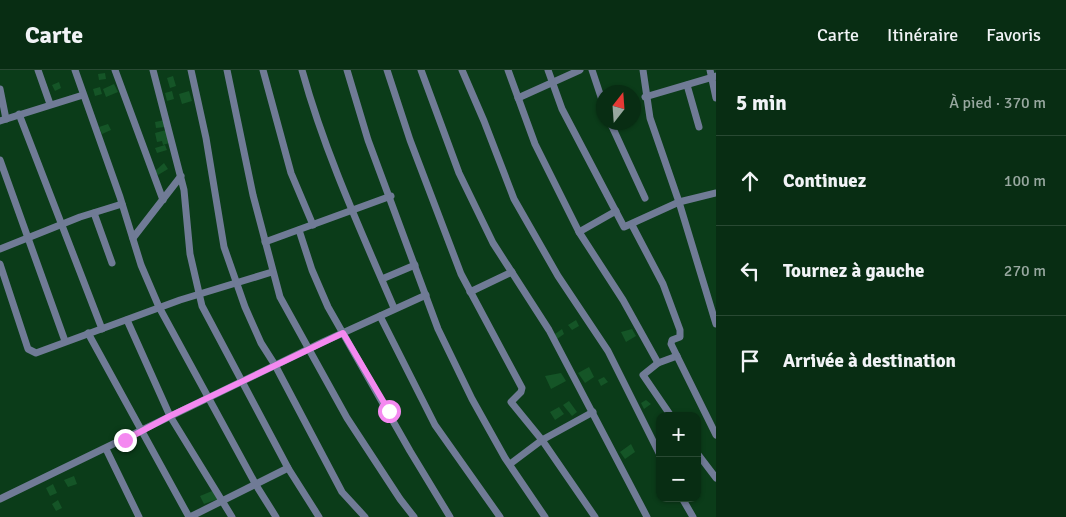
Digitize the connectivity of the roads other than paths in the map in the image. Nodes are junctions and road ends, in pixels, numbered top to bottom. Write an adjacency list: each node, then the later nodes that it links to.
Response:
1 (38, 70): 27 (street)
2 (76, 70): 23 (street)
3 (115, 70): 37 (street)
4 (153, 70): 33 (street)
5 (191, 70): 58 (street)
6 (227, 70): 50 (street)
7 (263, 70): 43 (street)
8 (302, 70): 40 (street)
9 (347, 70): 35 (street)
10 (387, 70): 59 (street)
11 (421, 70): 56 (street)
12 (462, 70): 84 (street)
13 (508, 70): 25 (street)
14 (548, 70): 19 (street)
15 (580, 70): 19 (street)
16 (592, 70): 20 (street)
17 (643, 70): 24 (street)
18 (713, 74): 21 (street); 26 (street)
19 (553, 83): 25 (street); 41 (street)
20 (597, 85)
21 (688, 85): 24 (street); 30 (street)
22 (0, 89): 29 (street)
23 (83, 95): 27 (street); 39 (street)
24 (645, 97): 38 (street)
25 (518, 98): 47 (street)
26 (716, 98)
27 (50, 104): 28 (street)
28 (19, 114): 29 (street); 45 (street)
29 (3, 120)
30 (699, 127)
31 (614, 130): 36 (street)
32 (0, 160): 48 (street)
33 (181, 176): 37 (street); 60 (street)
34 (716, 193): 38 (street)
35 (391, 196): 40 (street); 54 (street)
36 (645, 198)
37 (162, 200): 49 (street)
38 (679, 202): 44 (street); 64 (street)
39 (122, 204): 42 (street); 49 (street)
40 (352, 210): 43 (street); 57 (street)
41 (616, 211): 44 (street); 47 (street)
42 (94, 213): 45 (street); 52 (street)
43 (313, 225): 46 (street)
44 (632, 225): 73 (street)
45 (62, 226): 48 (street); 68 (street)
46 (299, 230): 50 (street); 69 (street)
47 (579, 232): 74 (street)
48 (29, 238): 51 (street); 71 (street)
49 (133, 238): 62 (street)
50 (265, 242): 55 (street)
51 (0, 249)
52 (112, 263)
53 (0, 264): 71 (street)
54 (415, 265): 57 (street); 61 (street)
55 (272, 272): 58 (street); 72 (street)
56 (512, 272): 59 (street); 78 (street)
57 (382, 279): 63 (street)
58 (236, 282): 60 (street); 75 (street)
59 (470, 292): 83 (street)
60 (198, 294): 62 (street); 76 (street)
61 (426, 295): 63 (street); 87 (street)
62 (159, 308): 66 (street); 77 (street)
63 (394, 308): 65 (street)
64 (713, 309): 67 (street)
65 (380, 316): 69 (street); 102 (street)
66 (127, 320): 68 (street); 80 (street)
67 (716, 324)
68 (102, 329): 70 (street)
69 (343, 333): 72 (street); 101 (street)
70 (88, 334): 71 (street); 81 (street)
71 (66, 341)
72 (308, 350): 75 (street); 100 (street)
73 (677, 356): 74 (street); 82 (street)
74 (658, 363): 79 (street)
75 (275, 365): 76 (street); 99 (street)
76 (242, 382): 77 (street); 88 (street)
77 (210, 398): 80 (street); 90 (street)
78 (593, 412): 83 (street); 105 (street)
79 (668, 412)
80 (170, 416): 81 (street); 92 (street)
81 (140, 432): 85 (street); 95 (street)
82 (716, 434)
83 (542, 440): 87 (street); 104 (street)
84 (656, 447)
85 (106, 449): 91 (street); 94 (street)
86 (701, 457): 89 (street)
87 (510, 464): 103 (street)
88 (288, 468): 90 (street); 98 (street)
89 (716, 478)
90 (256, 485): 92 (street); 97 (street)
91 (0, 500)
92 (223, 502): 95 (street); 96 (street)
93 (684, 502): 106 (street)
94 (139, 517)
95 (190, 517)
96 (232, 517)
97 (276, 517)
98 (319, 517)
99 (365, 517)
100 (414, 517)
101 (450, 517)
102 (500, 517)
103 (545, 517)
104 (595, 517)
105 (647, 517)
106 (693, 517)

